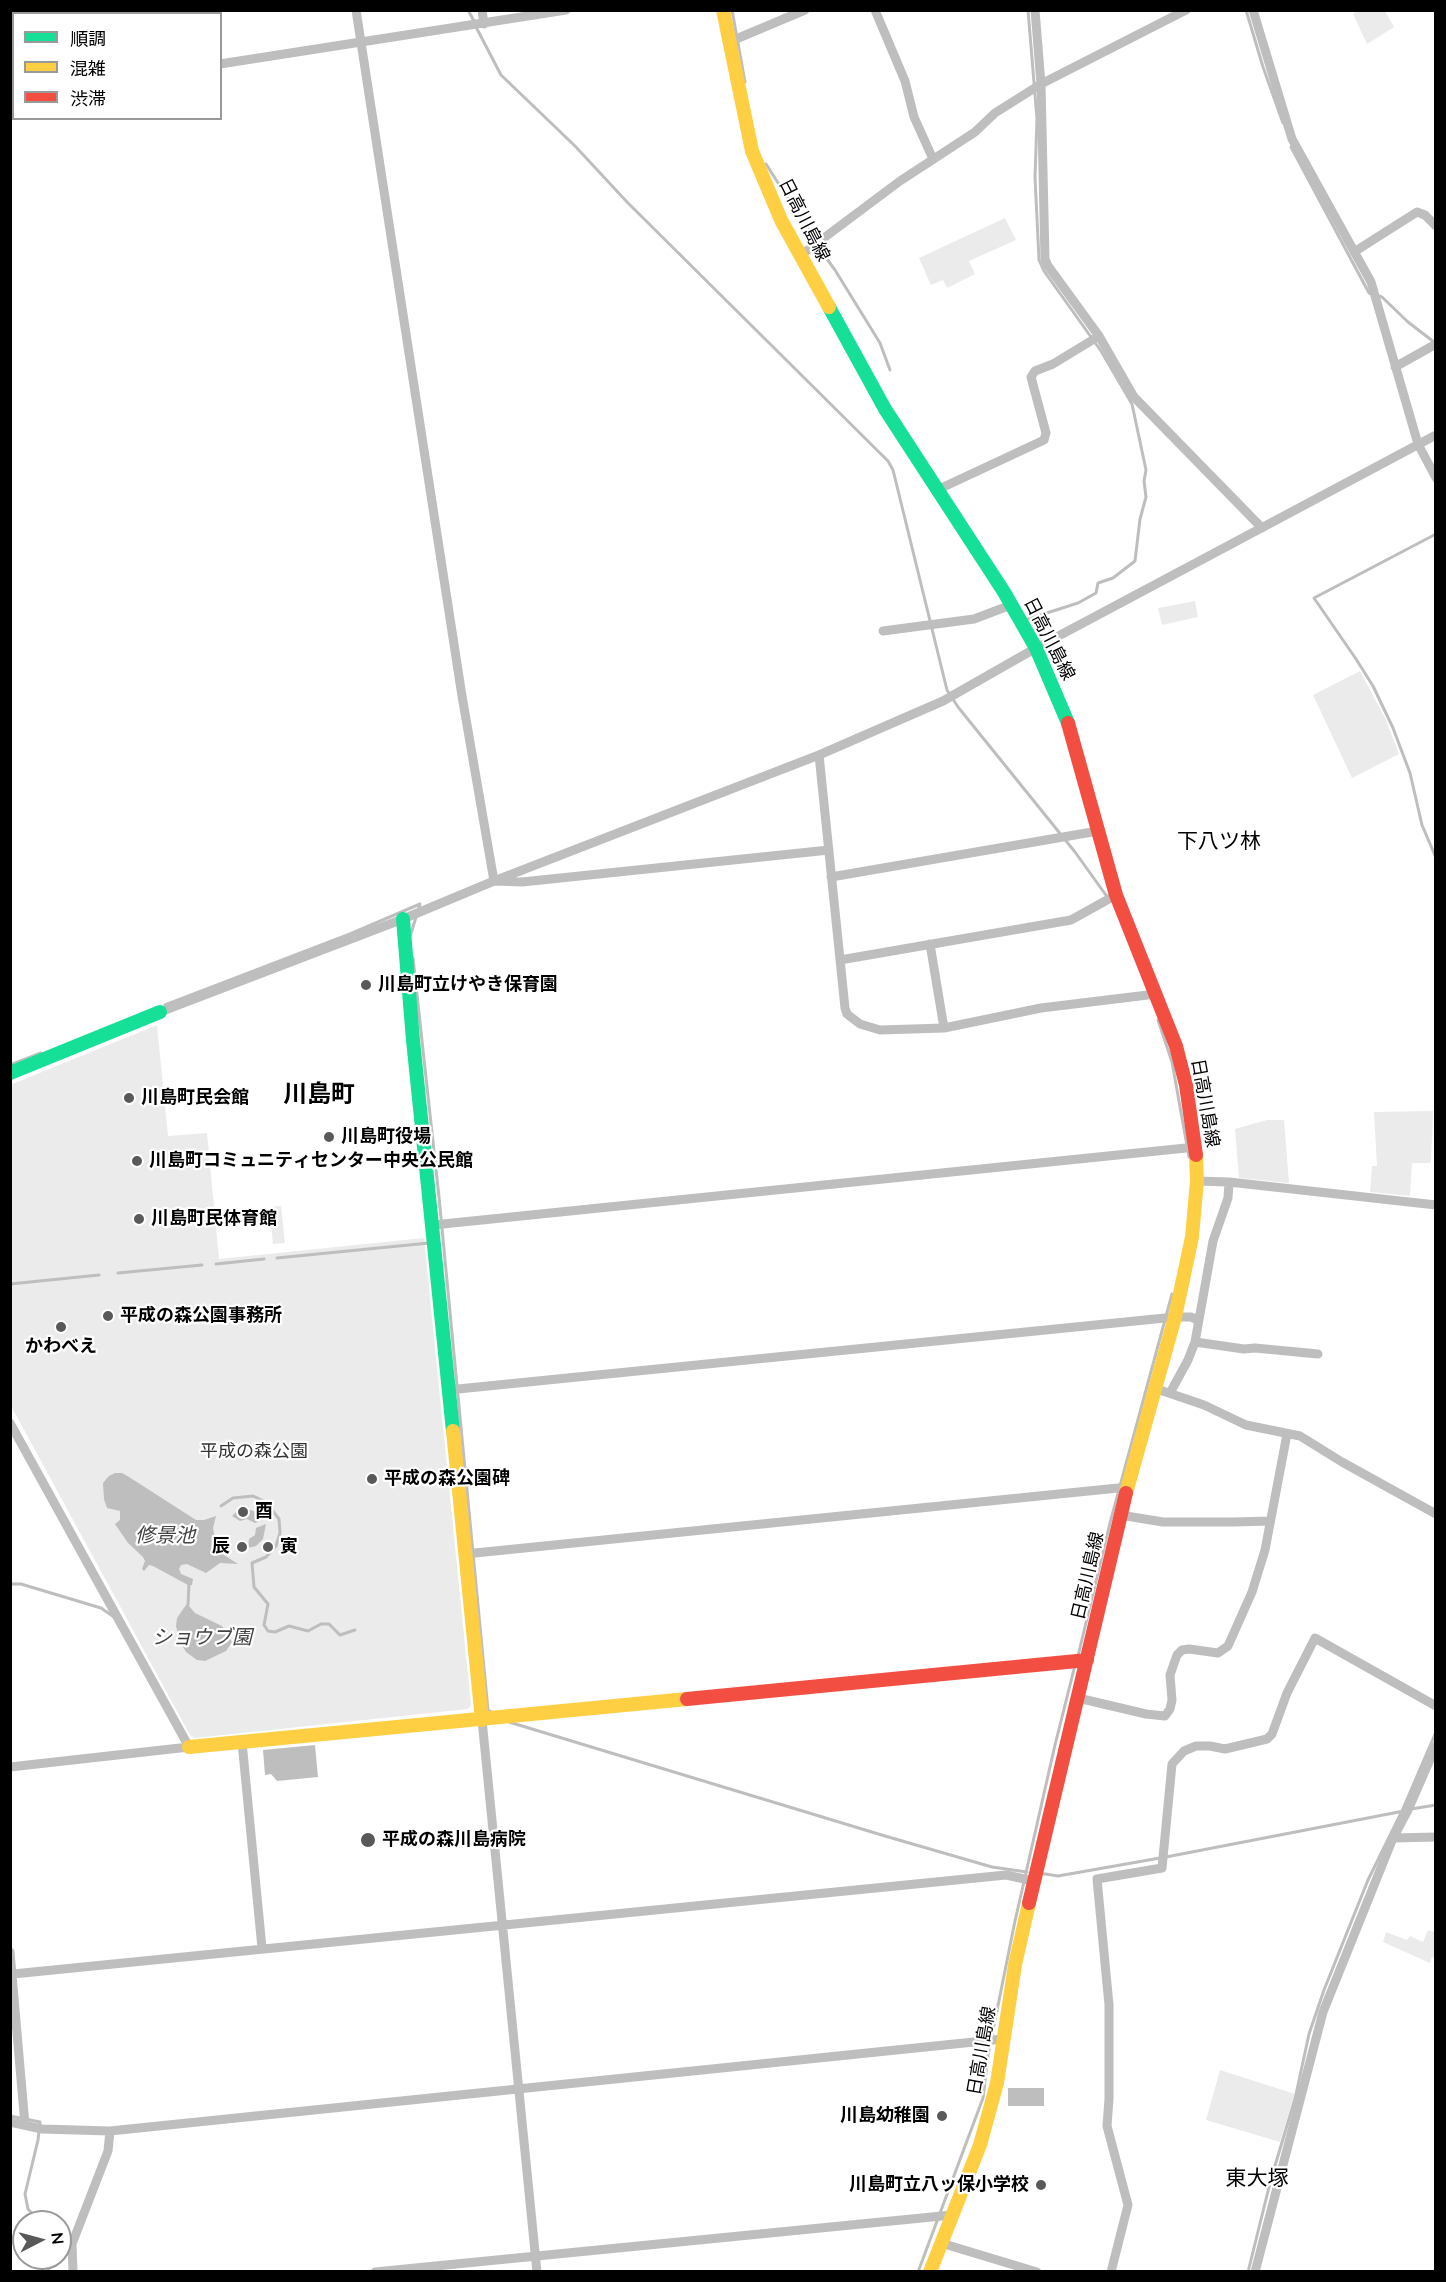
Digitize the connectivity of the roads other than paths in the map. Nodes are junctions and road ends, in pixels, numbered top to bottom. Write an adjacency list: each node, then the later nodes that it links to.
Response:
1 (356, 10): 12 (street)
2 (482, 10): 10 (street)
3 (566, 10): 10 (street)
4 (723, 10): 11 (main road, 日高川島線)
5 (805, 10): 11 (street)
6 (875, 10): 15 (street)
7 (1035, 10): 14 (street)
8 (1186, 10): 14 (street)
9 (1254, 10): 17 (street)
10 (484, 24): 12 (street)
11 (729, 42): 18 (main road, 日高川島線)
12 (361, 43): 13 (street); 34 (street)
13 (222, 64)
14 (1041, 84): 15 (street); 19 (street)
15 (933, 159): 18 (street)
16 (1436, 226): 17 (street)
17 (1354, 252): 21 (street)
18 (801, 255): 25 (main road, 日高川島線)
19 (1099, 336): 25 (street); 26 (street)
20 (1436, 344): 21 (street)
21 (1395, 367): 23 (street)
22 (1436, 435): 23 (street)
23 (1418, 444): 24 (street); 26 (street)
24 (1436, 478)
25 (937, 490): 27 (main road, 日高川島線)
26 (1262, 528): 29 (street)
27 (1011, 605): 28 (street); 29 (main road, 日高川島線)
28 (883, 631)
29 (1036, 648): 30 (street); 31 (main road, 日高川島線)
30 (819, 755): 32 (street); 34 (street)
31 (1098, 831): 33 (street); 35 (main road, 日高川島線)
32 (829, 850): 33 (street); 34 (street)
33 (831, 877): 38 (street)
34 (494, 881): 36 (street)
35 (1116, 896): 37 (street); 39 (main road, 日高川島線)
36 (403, 919): 40 (street); 47 (main road)
37 (930, 944): 38 (street); 41 (street)
38 (840, 960): 41 (street)
39 (1156, 994): 41 (street); 43 (main road, 日高川島線)
40 (160, 1012): 42 (main road)
41 (944, 1028)
42 (10, 1073)
43 (1196, 1147): 44 (main road, 日高川島線); 47 (street)
44 (1197, 1180): 45 (street); 48 (main road, 日高川島線)
45 (1228, 1182): 46 (street); 49 (street)
46 (1436, 1205)
47 (433, 1225): 55 (main road)
48 (1192, 1237): 49 (street); 50 (main road, 日高川島線)
49 (1213, 1241): 51 (street)
50 (1175, 1317): 51 (street); 54 (main road, 日高川島線); 55 (street)
51 (1198, 1320): 52 (street)
52 (1195, 1342): 53 (street); 56 (street)
53 (1318, 1354)
54 (1154, 1388): 56 (street); 59 (main road, 日高川島線)
55 (448, 1390): 63 (main road)
56 (1170, 1393): 58 (street)
57 (10, 1423): 70 (street)
58 (1287, 1434): 60 (street); 62 (street)
59 (1128, 1487): 61 (main road, 日高川島線); 63 (street)
60 (1436, 1514)
61 (1120, 1515): 62 (street); 64 (main road, 日高川島線)
62 (1270, 1521): 65 (street)
63 (465, 1554): 67 (main road)
64 (1087, 1660): 65 (main road, 日高川島線); 67 (main road)
65 (1078, 1698): 74 (main road, 日高川島線)
66 (1436, 1706): 92 (street)
67 (483, 1720): 68 (main road); 75 (street)
68 (242, 1743): 70 (main road); 76 (street)
69 (1436, 1746): 72 (street)
70 (189, 1748): 71 (street)
71 (10, 1767)
72 (1393, 1838): 73 (street); 93 (street)
73 (1436, 1838)
74 (1034, 1881): 75 (street); 79 (main road, 日高川島線)
75 (504, 1925): 76 (street); 80 (street)
76 (262, 1948): 78 (street)
77 (10, 1952): 78 (street)
78 (13, 1974): 82 (street)
79 (1003, 2039): 80 (street); 84 (main road, 日高川島線)
80 (519, 2090): 83 (street); 86 (street)
81 (10, 2122): 82 (street)
82 (25, 2125): 83 (street)
83 (110, 2131): 87 (street)
84 (952, 2215): 85 (main road, 日高川島線); 86 (street)
85 (941, 2243): 90 (main road, 日高川島線); 91 (street)
86 (536, 2255): 88 (street); 89 (street)
87 (73, 2271)
88 (375, 2271)
89 (537, 2271)
90 (930, 2271)
91 (1037, 2271)
92 (1111, 2271)
93 (1255, 2271)

